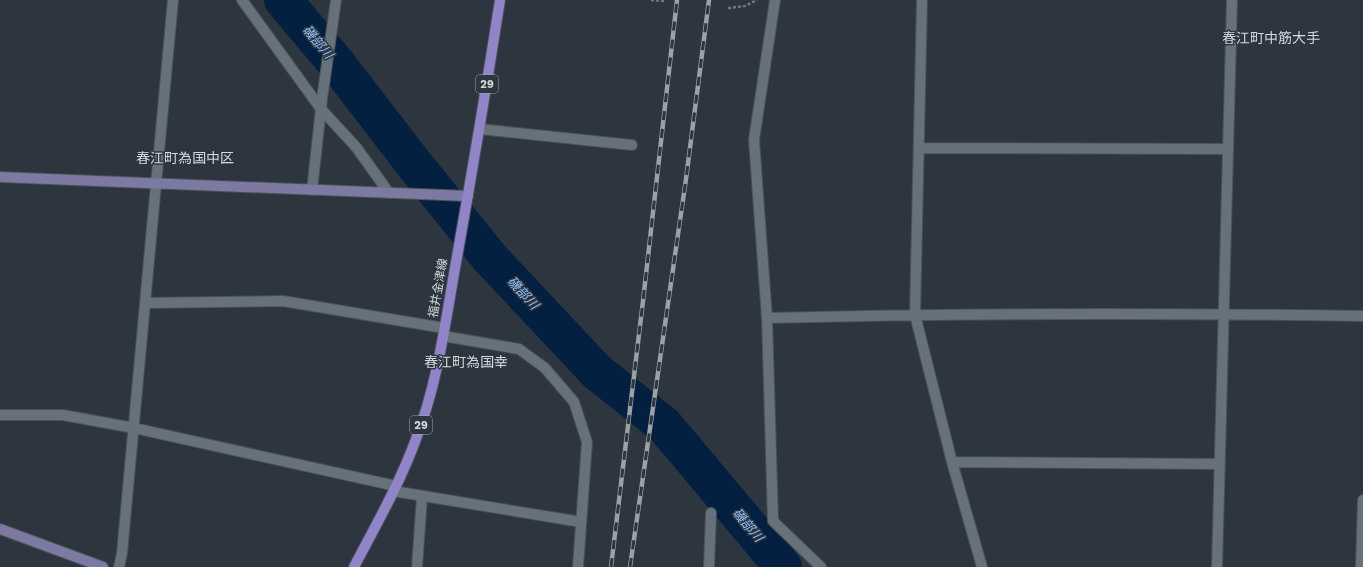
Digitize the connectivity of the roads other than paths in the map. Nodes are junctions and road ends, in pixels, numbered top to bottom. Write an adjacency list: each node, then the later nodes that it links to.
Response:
1 (173, 0): 14 (street)
2 (242, 0): 8 (street)
3 (336, 0): 8 (street)
4 (500, 0): 9 (main road, 福井金津線 / 29)
5 (775, 0): 22 (street)
6 (922, 0): 11 (street)
7 (1232, 0): 12 (street)
8 (321, 104): 15 (street); 16 (street)
9 (480, 129): 10 (street); 17 (main road, 福井金津線 / 29)
10 (632, 145)
11 (919, 148): 12 (street); 20 (street)
12 (1228, 149): 19 (street)
13 (0, 177): 14 (street)
14 (157, 183): 15 (street); 18 (street)
15 (312, 190): 16 (street)
16 (392, 193): 17 (street)
17 (468, 196): 23 (main road, 福井金津線 / 29)
18 (145, 303): 23 (street); 25 (street)
19 (1223, 314): 20 (street); 21 (street); 27 (street)
20 (915, 315): 22 (street); 26 (street)
21 (1363, 316)
22 (767, 318): 40 (street)
23 (444, 332): 28 (main road, 福井金津線 / 29); 32 (street)
24 (0, 415): 25 (street)
25 (134, 428): 28 (street); 35 (street)
26 (952, 462): 27 (street); 41 (street)
27 (1219, 464): 42 (street)
28 (394, 488): 29 (street); 36 (main road, 福井金津線 / 29)
29 (422, 497): 32 (street); 37 (street)
30 (1363, 500): 43 (street)
31 (711, 513): 39 (street)
32 (581, 522): 38 (street)
33 (0, 529): 34 (street)
34 (104, 567)
35 (119, 567)
36 (354, 567)
37 (417, 567)
38 (578, 567)
39 (709, 567)
40 (821, 567)
41 (982, 567)
42 (1217, 567)
43 (1361, 567)

